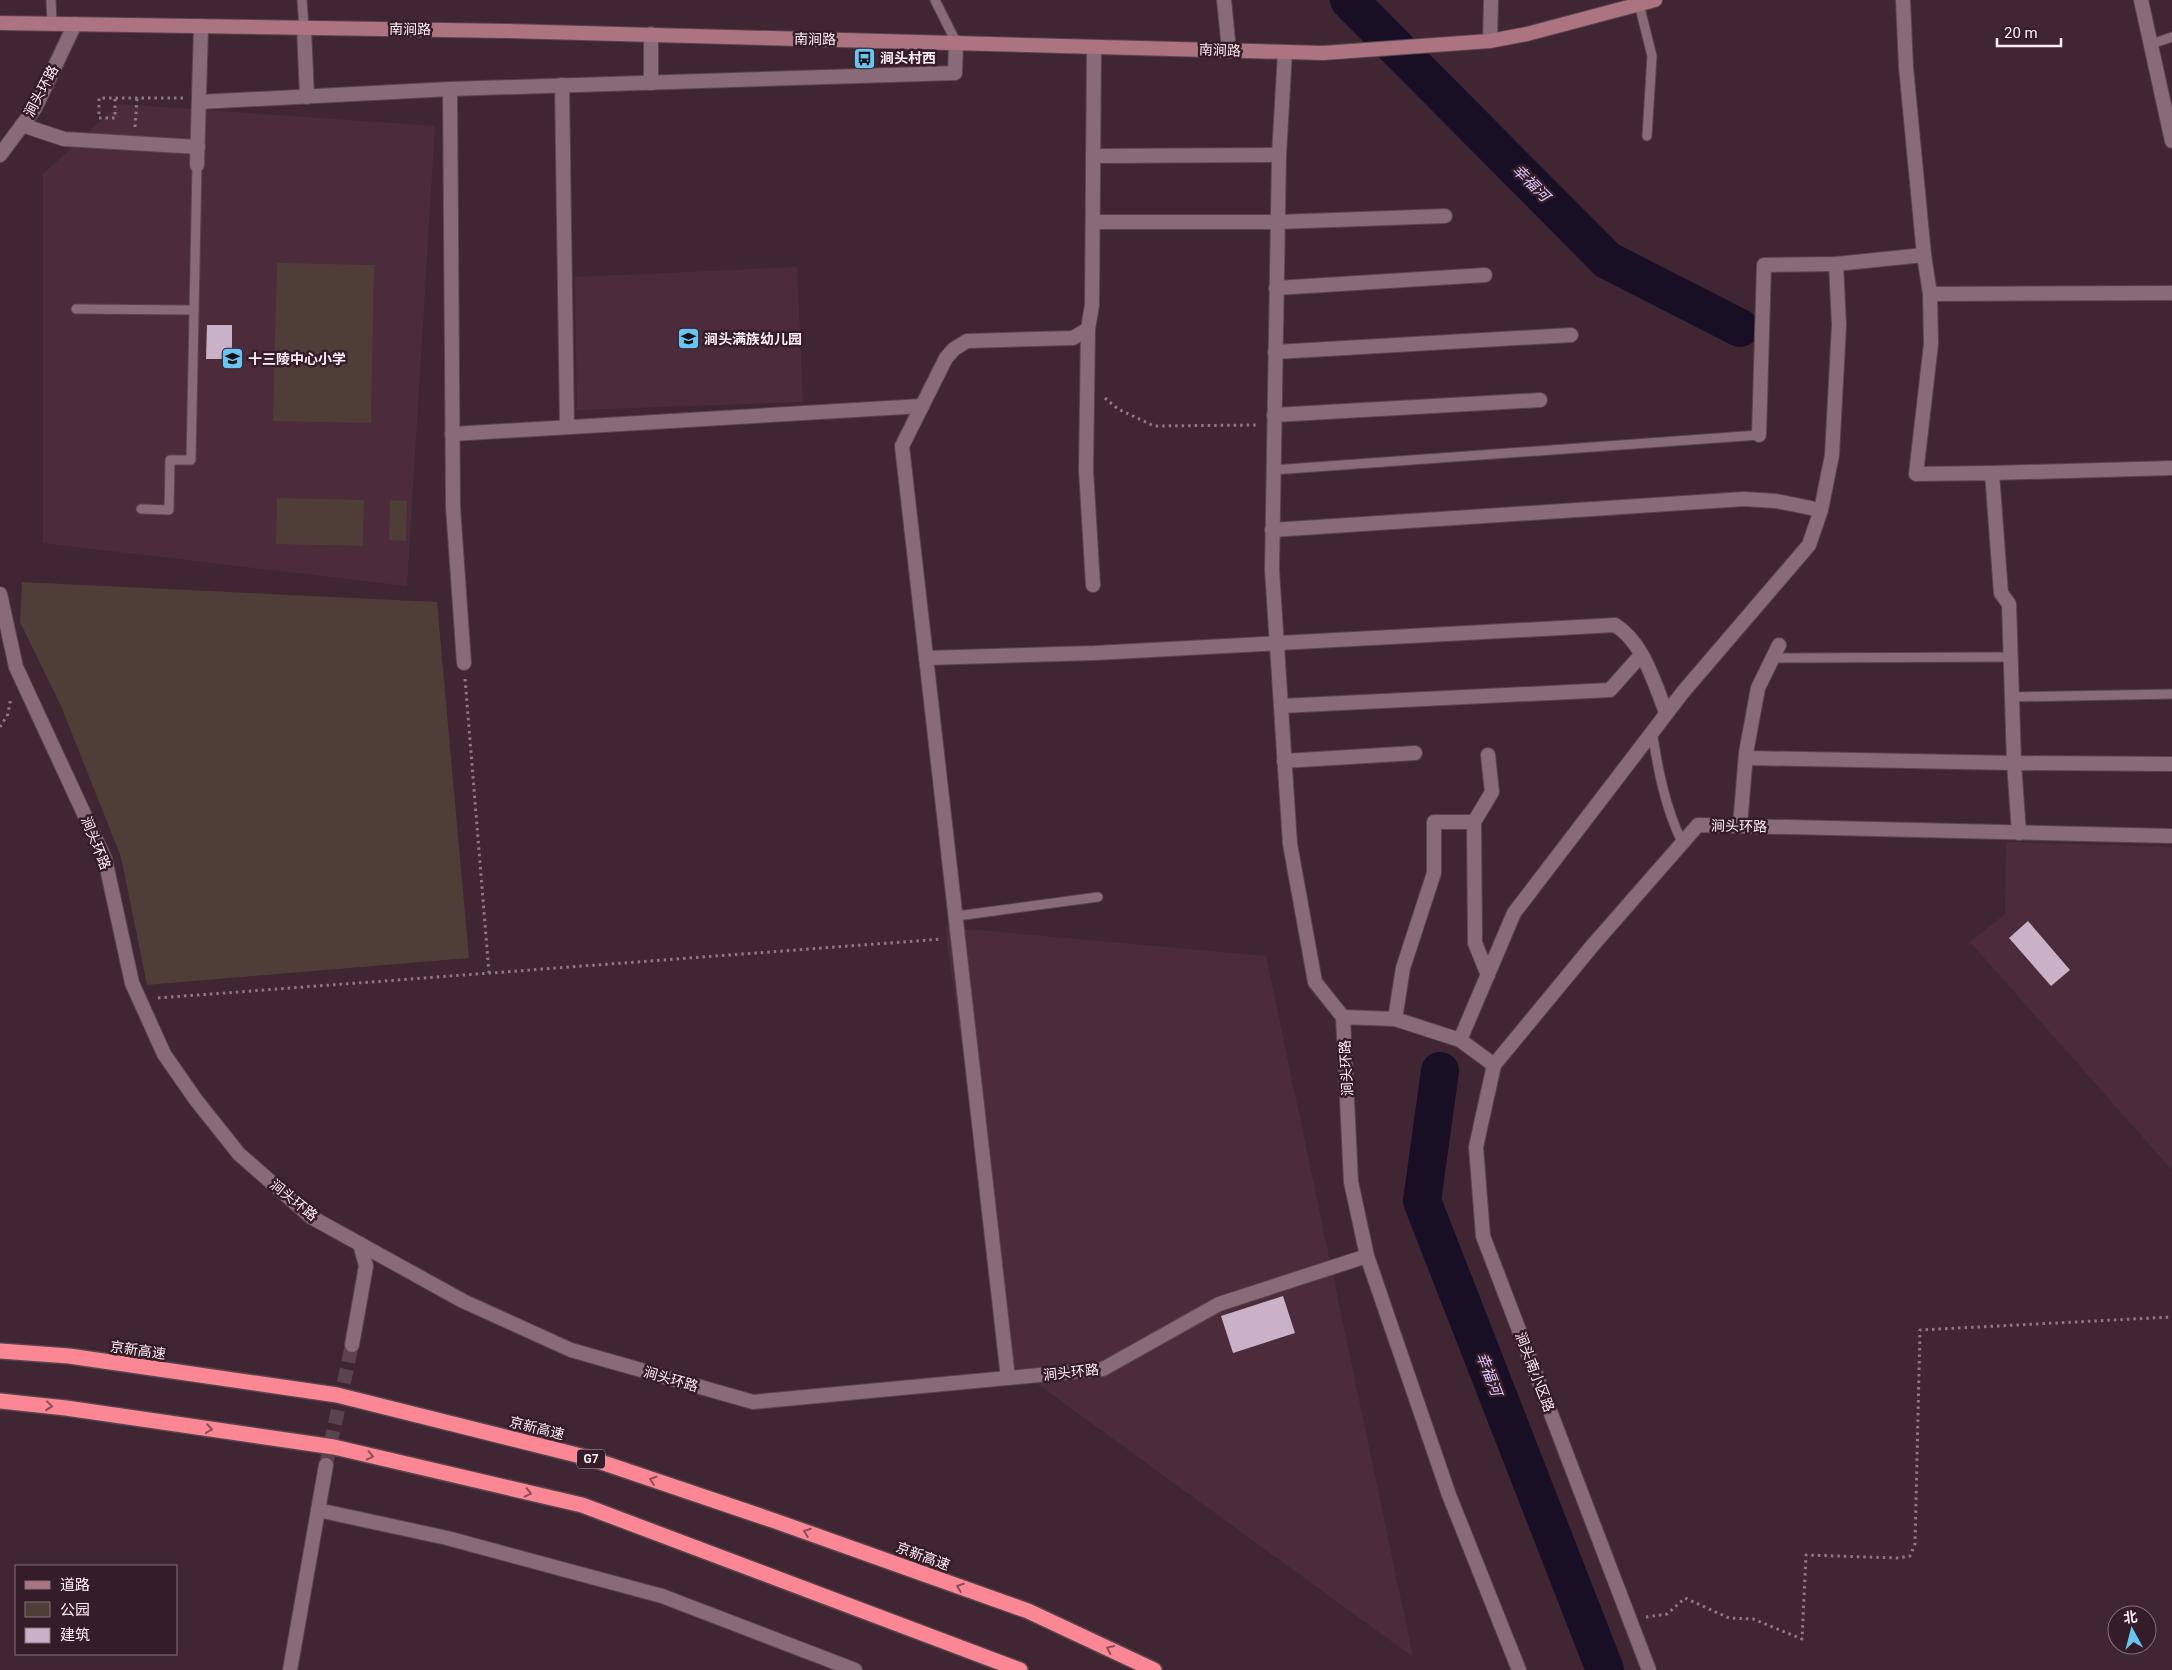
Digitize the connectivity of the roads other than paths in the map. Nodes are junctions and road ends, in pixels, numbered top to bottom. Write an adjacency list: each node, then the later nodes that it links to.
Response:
1 (51, 0): 11 (lane)
2 (302, 0): 14 (lane)
3 (935, 0): 18 (lane)
4 (1224, 0): 21 (street)
5 (1491, 0): 17 (street)
6 (1655, 0): 9 (main road, 南涧路)
7 (1903, 0): 39 (street)
8 (2141, 0): 19 (street)
9 (1638, 4): 17 (main road, 南涧路); 29 (lane)
10 (0, 24): 11 (main road, 南涧路)
11 (52, 24): 12 (main road, 南涧路)
12 (75, 24): 13 (main road, 南涧路); 28 (street, 涧头环路)
13 (201, 26): 14 (main road, 南涧路); 27 (street)
14 (304, 28): 15 (main road, 南涧路); 26 (street)
15 (651, 34): 18 (main road, 南涧路); 23 (street)
16 (2172, 37): 19 (lane)
17 (1490, 41): 22 (main road, 南涧路)
18 (956, 42): 20 (main road, 南涧路); 23 (street)
19 (2151, 44): 30 (street)
20 (1094, 47): 21 (main road, 南涧路); 34 (street)
21 (1229, 50): 22 (main road, 南涧路)
22 (1285, 52): 33 (street)
23 (651, 83): 24 (street)
24 (562, 85): 25 (street); 53 (street)
25 (450, 89): 26 (street); 54 (street)
26 (307, 96): 27 (street)
27 (199, 100): 31 (street)
28 (22, 125): 31 (street); 32 (street, 涧头环路)
29 (1647, 136)
30 (2172, 138)
31 (198, 147): 35 (street)
32 (0, 154)
33 (1279, 155): 34 (street); 38 (street)
34 (1093, 156): 37 (street)
35 (197, 165): 46 (lane)
36 (1445, 216): 38 (street)
37 (1093, 222): 38 (street); 47 (street)
38 (1277, 222): 42 (street)
39 (1924, 255): 40 (street); 44 (street)
40 (1836, 264): 55 (street); 60 (street)
41 (1485, 275): 42 (street)
42 (1276, 288): 49 (street)
43 (2172, 293): 44 (street)
44 (1930, 294): 58 (street)
45 (76, 309): 46 (lane)
46 (194, 310): 59 (lane)
47 (1088, 329): 51 (street); 62 (street)
48 (1571, 335): 49 (street)
49 (1275, 352): 52 (street)
50 (1540, 400): 52 (street)
51 (922, 406): 53 (street); 68 (street)
52 (1274, 420): 57 (street)
53 (567, 427): 54 (street)
54 (452, 434): 70 (street)
55 (1759, 435): 57 (lane)
56 (2172, 468): 58 (street)
57 (1273, 470): 61 (street)
58 (1992, 472): 67 (street)
59 (141, 509)
60 (1821, 510): 61 (street); 74 (street)
61 (1272, 530): 64 (street)
62 (1093, 585)
63 (0, 594): 94 (street, 涧头环路)
64 (1277, 642): 66 (street); 68 (street); 73 (street)
65 (1779, 645): 69 (street)
66 (1641, 655): 73 (street); 74 (street)
67 (2011, 657): 69 (lane); 72 (street)
68 (926, 658): 88 (street)
69 (1772, 658): 78 (street)
70 (464, 663)
71 (2172, 694): 72 (lane)
72 (2012, 697): 80 (street)
73 (1281, 706): 79 (street)
74 (1666, 712): 75 (street)
75 (1652, 731): 86 (lane); 89 (street)
76 (1415, 753): 79 (street)
77 (1488, 755): 82 (street)
78 (1746, 758): 80 (street); 83 (street)
79 (1284, 761): 90 (street)
80 (2014, 763): 81 (street); 84 (street)
81 (2172, 764)
82 (1474, 822): 89 (street); 91 (street)
83 (1740, 826): 84 (street, 涧头环路); 86 (street, 涧头环路)
84 (2019, 833): 85 (street, 涧头环路)
85 (2172, 836)
86 (1682, 842): 93 (street, 涧头环路)
87 (1098, 897): 88 (lane)
88 (957, 916): 98 (street)
89 (1488, 975): 92 (street)
90 (1343, 1017): 91 (street); 95 (street, 涧头环路)
91 (1395, 1019): 92 (street)
92 (1460, 1040): 93 (street)
93 (1494, 1065): 107 (street, 涧头南小区路)
94 (360, 1244): 96 (street); 98 (street, 涧头环路)
95 (1366, 1256): 98 (street, 涧头环路); 106 (street)
96 (352, 1345)
97 (0, 1351): 105 (highway, 京新高速 / G7, one-way to 97)
98 (1008, 1378)
99 (0, 1401): 104 (highway, one-way to 104)
100 (326, 1465): 101 (street)
101 (318, 1510): 102 (street); 103 (street)
102 (290, 1670)
103 (854, 1670)
104 (1020, 1670)
105 (1154, 1670)
106 (1519, 1670)
107 (1649, 1670)

